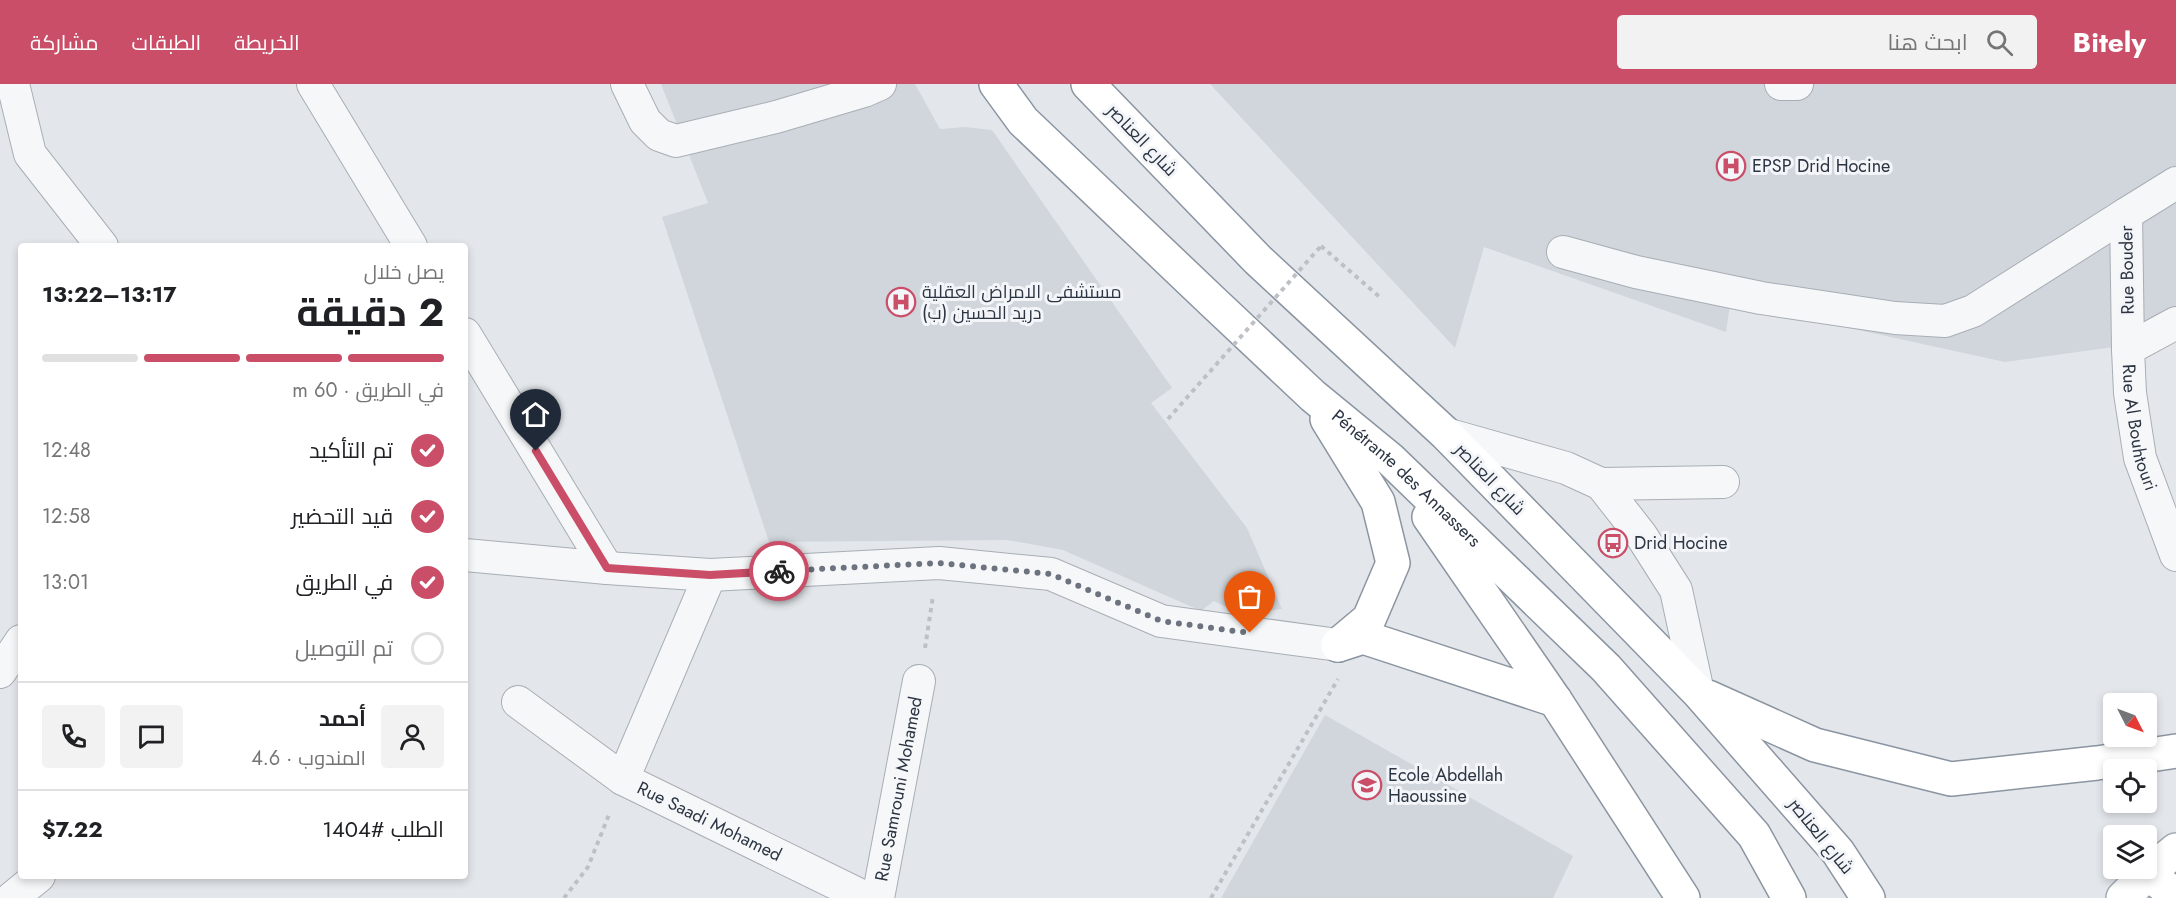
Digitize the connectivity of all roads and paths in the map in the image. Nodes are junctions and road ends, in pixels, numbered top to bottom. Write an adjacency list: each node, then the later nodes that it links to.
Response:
1 (13, 84): 11 (street)
2 (313, 84): 12 (street)
3 (627, 84): 4 (street)
4 (880, 84)
5 (996, 84): 18 (main road, Pénétrante des Annassers)
6 (1088, 84): 20 (main road, شارع العناصر)
7 (1781, 84): 8 (street)
8 (1797, 84)
9 (2176, 183): 10 (street, Rue Bouder)
10 (2126, 214): 13 (street); 17 (street, Rue Bouder)
11 (100, 243)
12 (409, 243)
13 (1563, 252)
14 (1382, 299): 19 (path, bridge)
15 (2176, 323): 17 (street, Rue Al Bouhtouri)
16 (468, 339): 27 (street)
17 (2128, 349): 25 (street, Rue Al Bouhtouri)
18 (1313, 396): 21 (main road, Pénétrante des Annassers); 29 (main road)
19 (1168, 419)
20 (1446, 434): 23 (street); 33 (main road, شارع العناصر)
21 (1391, 460): 34 (main road); 50 (main road, Pénétrante des Annassers)
22 (1723, 482): 23 (street)
23 (1601, 484): 33 (street)
24 (468, 555): 27 (street)
25 (2176, 555)
26 (939, 563): 28 (street); 29 (street); 32 (path)
27 (607, 568): 28 (street)
28 (710, 575): 37 (street, Rue Saadi Mohamed)
29 (1350, 641): 34 (main road); 48 (path)
30 (18, 645): 31 (street)
31 (0, 672)
32 (919, 681): 47 (street, Rue Samrouni Mohamed)
33 (1698, 692): 36 (main road); 51 (main road, شارع العناصر)
34 (1555, 700): 49 (main road)
35 (518, 702): 37 (street)
36 (2176, 751)
37 (623, 779): 45 (path); 46 (street, Rue Saadi Mohamed)
38 (2176, 850): 39 (main road)
39 (2157, 866)
40 (35, 879): 44 (street)
41 (2142, 879): 52 (main road)
42 (2155, 879): 43 (main road)
43 (2176, 896)
44 (12, 898)
45 (564, 898)
46 (866, 898)
47 (878, 898)
48 (1211, 898)
49 (1683, 898)
50 (1789, 898)
51 (1868, 898)
52 (2123, 898)

